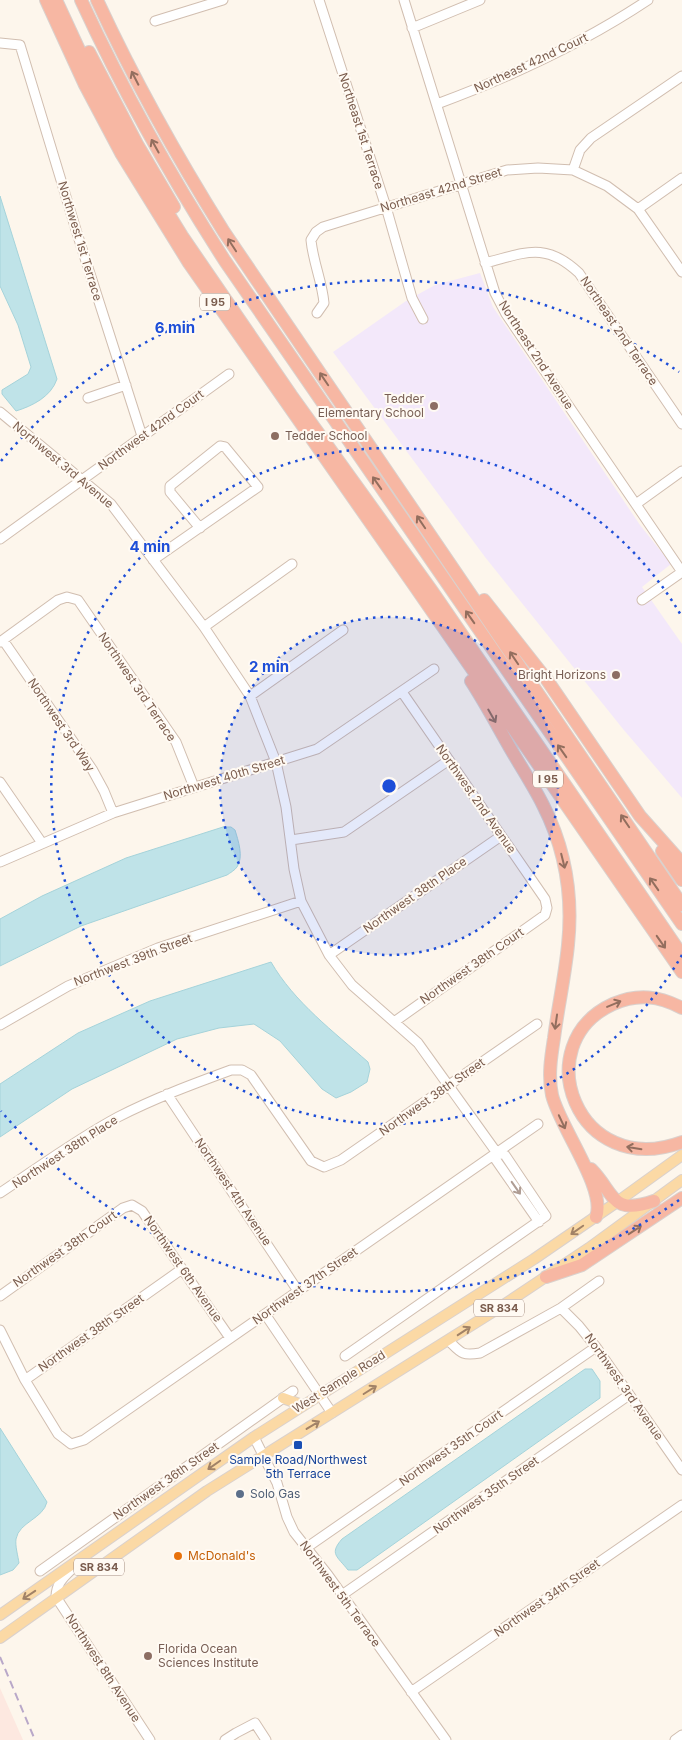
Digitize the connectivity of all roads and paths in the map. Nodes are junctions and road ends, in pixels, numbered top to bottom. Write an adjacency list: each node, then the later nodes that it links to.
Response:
1 (46, 0): 42 (highway, I 95)
2 (56, 0): 43 (highway)
3 (64, 0): 43 (highway)
4 (81, 0): 22 (highway, one-way to 4)
5 (97, 0): 16 (highway, one-way to 5)
6 (223, 0): 11 (street)
7 (319, 0): 20 (street, Northeast 1st Terrace)
8 (404, 0): 12 (street, Northeast 2nd Avenue)
9 (480, 0): 12 (street)
10 (648, 0): 15 (street, Northeast 42nd Court)
11 (155, 21)
12 (412, 28): 15 (street, Northeast 2nd Avenue)
13 (0, 43): 28 (street, Northwest 1st Terrace)
14 (682, 76): 17 (street)
15 (436, 104): 19 (street, Northeast 2nd Avenue)
16 (158, 121): 22 (highway); 37 (highway, one-way to 16)
17 (573, 170): 19 (street, Northeast 42nd Street); 21 (street)
18 (682, 178): 21 (street)
19 (460, 184): 20 (street, Northeast 42nd Street); 23 (street, Northeast 2nd Avenue)
20 (386, 207): 25 (street, Northeast 42nd Street); 26 (street, Northeast 1st Terrace)
21 (638, 209): 24 (street)
22 (197, 218): 66 (highway, one-way to 22)
23 (485, 263): 31 (street, Northeast 2nd Terrace); 35 (street, Northeast 2nd Avenue)
24 (682, 272)
25 (317, 314)
26 (423, 319)
27 (229, 374): 32 (street, Northwest 42nd Court)
28 (126, 385): 29 (street); 32 (street, Northwest 1st Terrace)
29 (88, 398)
30 (0, 412): 34 (street, Northwest 3rd Avenue)
31 (682, 424)
32 (142, 436): 34 (street, Northwest 42nd Court)
33 (682, 471): 35 (street)
34 (83, 479): 38 (street, Northwest 42nd Court); 39 (street, Northwest 3rd Avenue)
35 (636, 504): 41 (street, Northeast 2nd Avenue)
36 (200, 528): 36 (street); 39 (street)
37 (432, 538): 56 (highway); 64 (highway, one-way to 37)
38 (0, 539)
39 (153, 560): 45 (street, Northwest 3rd Avenue)
40 (292, 564): 45 (street)
41 (682, 572): 44 (street)
42 (414, 585): 69 (highway, I 95, one-way to 69); 81 (highway, one-way to 81)
43 (432, 591): 68 (highway)
44 (642, 600)
45 (204, 627): 50 (street, Northwest 3rd Avenue)
46 (343, 630): 50 (street)
47 (2, 641): 54 (street, Northwest 3rd Terrace); 55 (street, Northwest 3rd Way)
48 (434, 669): 49 (street, Northwest 40th Street)
49 (402, 692): 51 (street, Northwest 2nd Avenue); 52 (street, Northwest 40th Street)
50 (250, 696): 52 (street, Northwest 3rd Avenue)
51 (449, 760): 57 (street, Northwest 2nd Avenue); 58 (street)
52 (276, 762): 54 (street, Northwest 40th Street); 58 (street, Northwest 3rd Avenue)
53 (0, 782): 59 (street)
54 (194, 787): 55 (street, Northwest 40th Street)
55 (113, 813): 59 (street, Northwest 40th Street)
56 (640, 816): 61 (highway); 62 (highway)
57 (502, 836): 65 (street, Northwest 2nd Avenue); 67 (street, Northwest 38th Place)
58 (291, 840): 63 (street, Northwest 3rd Avenue)
59 (42, 843): 60 (street, Northwest 40th Street)
60 (0, 862)
61 (682, 863)
62 (682, 880)
63 (301, 901): 67 (street, Northwest 3rd Avenue); 72 (street, Northwest 39th Street)
64 (682, 905)
65 (547, 908): 71 (street, Northwest 38th Court)
66 (682, 924)
67 (329, 955): 71 (street, Northwest 3rd Avenue)
68 (682, 955)
69 (682, 972)
70 (682, 1008): 77 (highway, one-way to 70)
71 (394, 1022): 74 (street, Northwest 3rd Avenue)
72 (0, 1024)
73 (537, 1024): 74 (street, Northwest 38th Street)
74 (449, 1085): 78 (street, Northwest 3rd Avenue); 80 (street, Northwest 38th Street)
75 (167, 1094): 80 (street, Northwest 38th Place); 83 (street, Northwest 38th Place); 92 (street, Northwest 4th Avenue)
76 (538, 1124): 78 (street, Northwest 37th Street)
77 (682, 1142)
78 (497, 1153): 92 (street, Northwest 37th Street); 100 (street, Northwest 3rd Avenue)
79 (682, 1155): 86 (main road, West Sample Road / SR 834)
80 (324, 1167)
81 (587, 1167): 86 (highway); 88 (highway)
82 (682, 1180): 85 (main road, West Sample Road / SR 834)
83 (0, 1193)
84 (682, 1198): 90 (highway, one-way to 84)
85 (654, 1201): 86 (highway); 90 (main road, West Sample Road / SR 834)
86 (617, 1202): 88 (main road, West Sample Road / SR 834)
87 (132, 1206): 89 (street, Northwest 6th Avenue); 93 (street, Northwest 38th Court)
88 (596, 1217): 103 (main road, West Sample Road / SR 834, one-way to 103)
89 (182, 1269): 97 (street, Northwest 6th Avenue); 101 (street, Northwest 38th Street)
90 (546, 1277): 98 (main road, West Sample Road / SR 834, one-way to 90)
91 (599, 1281): 94 (street)
92 (298, 1290): 95 (street, Northwest 37th Street)
93 (0, 1296)
94 (561, 1308): 98 (street); 99 (street, Northwest 3rd Avenue)
95 (265, 1314): 97 (street, Northwest 37th Street); 103 (street)
96 (0, 1330): 101 (street)
97 (230, 1338): 101 (street, Northwest 37th Street)
98 (449, 1341): 107 (main road, West Sample Road / SR 834, one-way to 98)
99 (596, 1347): 104 (street, Northwest 3rd Avenue); 113 (street, Northwest 35th Court)
100 (345, 1356)
101 (25, 1380)
102 (293, 1391): 105 (street, Northwest 36th Street)
103 (320, 1394): 106 (main road, West Sample Road / SR 834); 107 (street)
104 (629, 1395): 110 (street, Northwest 3rd Avenue); 116 (street, Northwest 35th Street)
105 (283, 1398): 106 (main road); 112 (street, Northwest 36th Street)
106 (302, 1405): 108 (main road, West Sample Road / SR 834)
107 (332, 1413): 109 (main road, West Sample Road / SR 834, one-way to 107)
108 (254, 1437): 109 (street, Northwest 5th Terrace); 114 (main road, West Sample Road / SR 834, one-way to 114)
109 (264, 1455): 113 (street, Northwest 5th Terrace); 117 (main road, West Sample Road / SR 834)
110 (682, 1470)
111 (682, 1505): 120 (street, Northwest 34th Street)
112 (80, 1542): 114 (street); 115 (street, Northwest 36th Street)
113 (306, 1548): 116 (street, Northwest 5th Terrace)
114 (86, 1555): 117 (street); 118 (main road, West Sample Road / SR 834, one-way to 118)
115 (40, 1570)
116 (342, 1595): 120 (street, Northwest 5th Terrace)
117 (56, 1597): 119 (main road, West Sample Road / SR 834); 122 (street, Northwest 8th Avenue)
118 (0, 1615)
119 (0, 1638)
120 (411, 1692): 125 (street, Northwest 5th Terrace)
121 (682, 1735): 126 (street)
122 (150, 1740)
123 (225, 1740): 124 (street)
124 (266, 1740)
125 (446, 1740)
126 (675, 1740)

